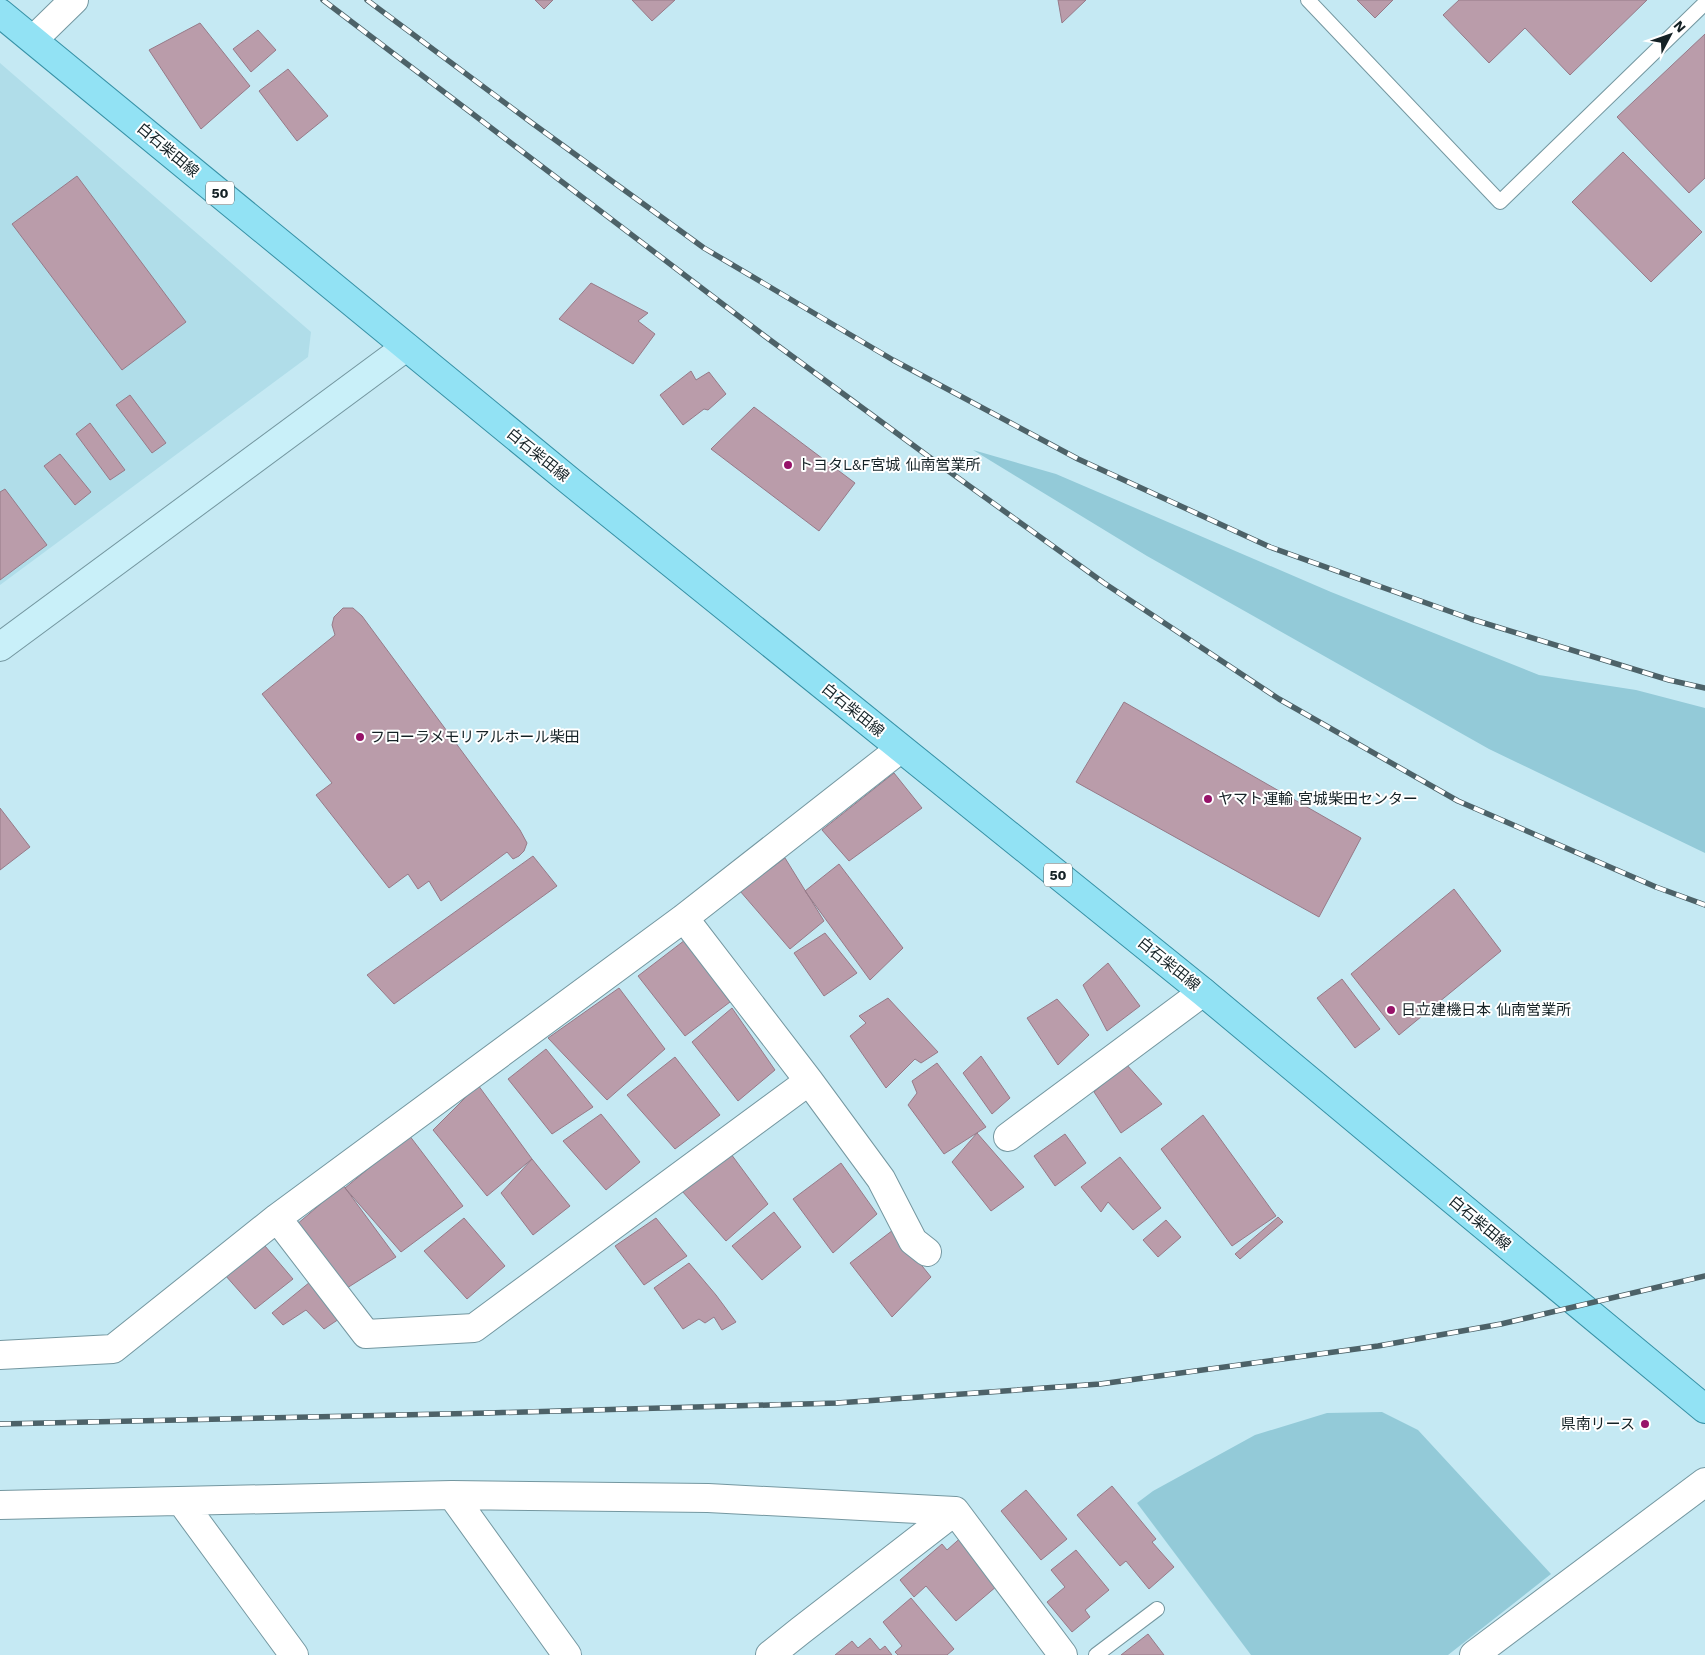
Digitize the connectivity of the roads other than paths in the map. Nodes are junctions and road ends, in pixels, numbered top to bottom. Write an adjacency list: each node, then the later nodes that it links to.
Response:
1 (74, 0): 5 (street)
2 (1308, 0): 3 (lane)
3 (1705, 3)
4 (0, 12): 5 (main road, 白石柴田線 / 50)
5 (34, 40): 6 (main road, 白石柴田線 / 50)
6 (406, 347): 7 (street); 8 (main road, 白石柴田線 / 50)
7 (0, 647)
8 (900, 749): 9 (street); 10 (main road, 白石柴田線 / 50)
9 (684, 918): 11 (street); 13 (street)
10 (1203, 992): 12 (street); 16 (main road, 白石柴田線 / 50)
11 (808, 1081): 13 (street); 14 (street)
12 (1008, 1137)
13 (277, 1218): 15 (street)
14 (927, 1252)
15 (0, 1355)
16 (1705, 1408)
17 (1705, 1482): 28 (street)
18 (452, 1495): 19 (street); 21 (street); 24 (street)
19 (181, 1501): 20 (street); 23 (street)
20 (0, 1505)
21 (955, 1511): 25 (street); 26 (street)
22 (1157, 1609): 27 (lane)
23 (294, 1655)
24 (567, 1655)
25 (770, 1655)
26 (1063, 1655)
27 (1096, 1655)
28 (1474, 1655)

